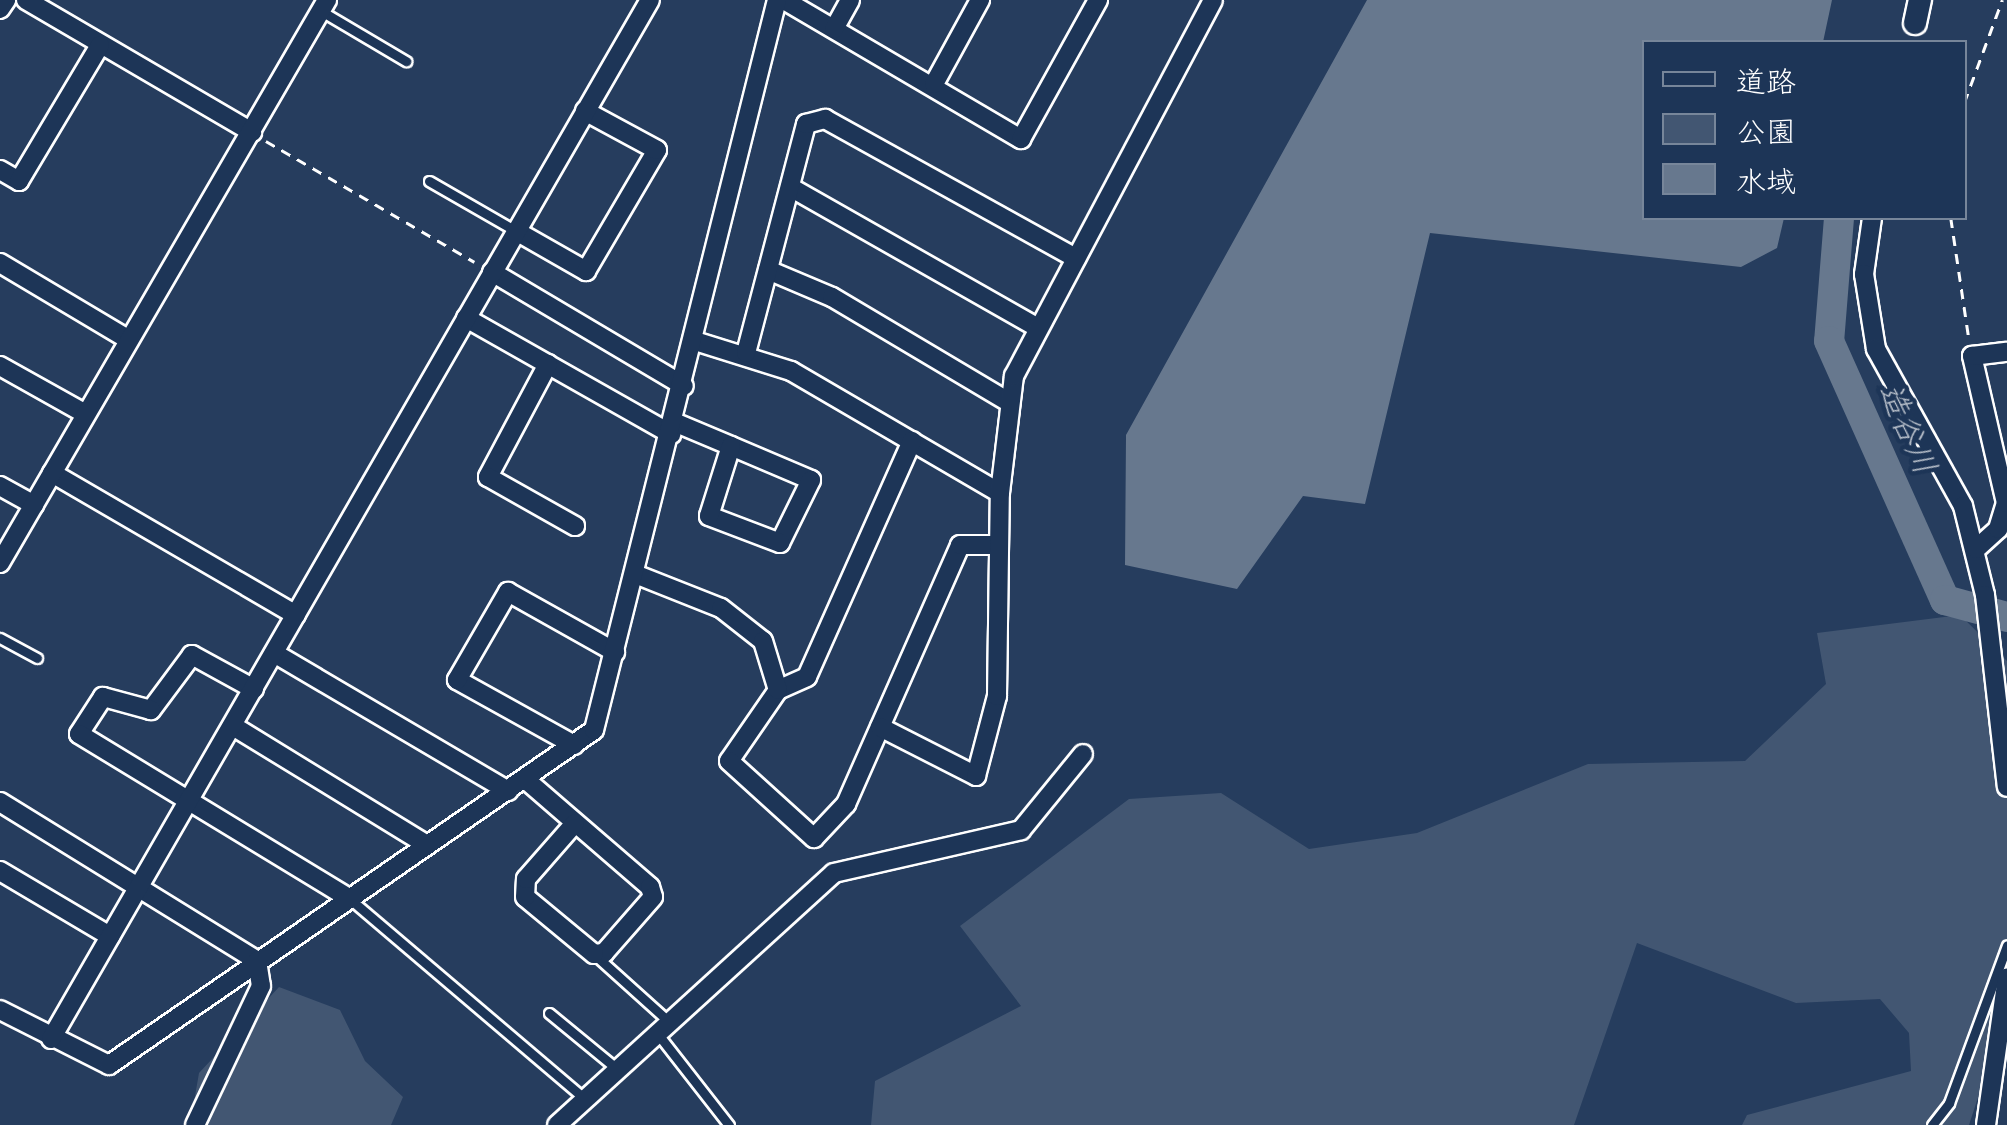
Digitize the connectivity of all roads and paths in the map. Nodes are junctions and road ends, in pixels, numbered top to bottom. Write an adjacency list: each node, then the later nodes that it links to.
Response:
1 (6, 0): 11 (street)
2 (26, 0): 13 (street)
3 (650, 0): 17 (street)
4 (781, 0): 12 (street); 32 (street)
5 (850, 0): 12 (street)
6 (980, 0): 15 (street)
7 (1098, 0): 15 (street)
8 (1213, 0): 25 (street)
9 (2002, 0): 16 (path)
10 (324, 5): 14 (lane); 18 (street)
11 (0, 10)
12 (834, 29): 15 (street)
13 (100, 45): 18 (street); 19 (street)
14 (406, 61)
15 (934, 84)
16 (1967, 95)
17 (585, 110): 24 (street); 24 (street)
18 (252, 132): 28 (path); 31 (street)
19 (0, 170)
20 (429, 181): 24 (lane)
21 (790, 187): 25 (street); 27 (street); 30 (street)
22 (1872, 220): 50 (street)
23 (1951, 220): 35 (path)
24 (516, 231): 28 (street)
25 (1076, 258): 30 (street)
26 (0, 263): 31 (street)
27 (768, 270): 34 (street); 39 (street)
28 (492, 272): 29 (street); 38 (street)
29 (466, 318): 36 (street); 53 (street)
30 (1038, 328): 39 (street)
31 (129, 340): 40 (street)
32 (695, 340): 34 (street); 38 (street)
33 (2007, 352): 35 (street)
34 (746, 353): 42 (street)
35 (1972, 356): 50 (street)
36 (548, 364): 41 (street); 48 (street)
37 (0, 366): 40 (street)
38 (684, 386): 41 (street)
39 (1006, 401): 46 (street)
40 (86, 414): 44 (street)
41 (673, 428): 43 (street); 52 (street)
42 (912, 441): 46 (street); 59 (street)
43 (731, 446): 43 (street)
44 (52, 473): 47 (street); 53 (street)
45 (0, 486): 47 (street)
46 (1000, 493): 49 (street)
47 (34, 505): 51 (street)
48 (575, 526)
49 (998, 544): 61 (street); 61 (street)
50 (1976, 549): 65 (street)
51 (0, 564)
52 (635, 574): 55 (street); 59 (street)
53 (296, 614): 56 (street)
54 (0, 638): 57 (lane)
55 (615, 652): 62 (street); 62 (street)
56 (274, 653): 58 (street); 66 (street)
57 (36, 658)
58 (254, 689): 60 (street); 68 (street)
59 (778, 690): 61 (street)
60 (233, 726): 68 (street); 70 (street)
61 (880, 727)
62 (574, 744): 64 (street)
63 (1083, 754): 81 (street)
64 (525, 779): 66 (street); 69 (street)
65 (2007, 787)
66 (508, 791): 70 (street)
67 (0, 802): 72 (street)
68 (186, 806): 72 (street); 73 (street)
69 (575, 824): 76 (street); 76 (street)
70 (427, 845): 73 (street)
71 (0, 871): 74 (street)
72 (142, 882): 74 (street); 77 (street)
73 (350, 899): 77 (street); 84 (lane)
74 (110, 936): 82 (street)
75 (2007, 945): 88 (lane)
76 (594, 954): 81 (lane)
77 (257, 961): 82 (street); 85 (street)
78 (2007, 978): 89 (street)
79 (0, 1010): 82 (street)
80 (549, 1013): 83 (lane)
81 (661, 1026): 83 (street); 87 (lane)
82 (50, 1039)
83 (616, 1068): 84 (street)
84 (584, 1098): 86 (street)
85 (195, 1125)
86 (558, 1125)
87 (729, 1125)
88 (1932, 1125)
89 (1986, 1125)

